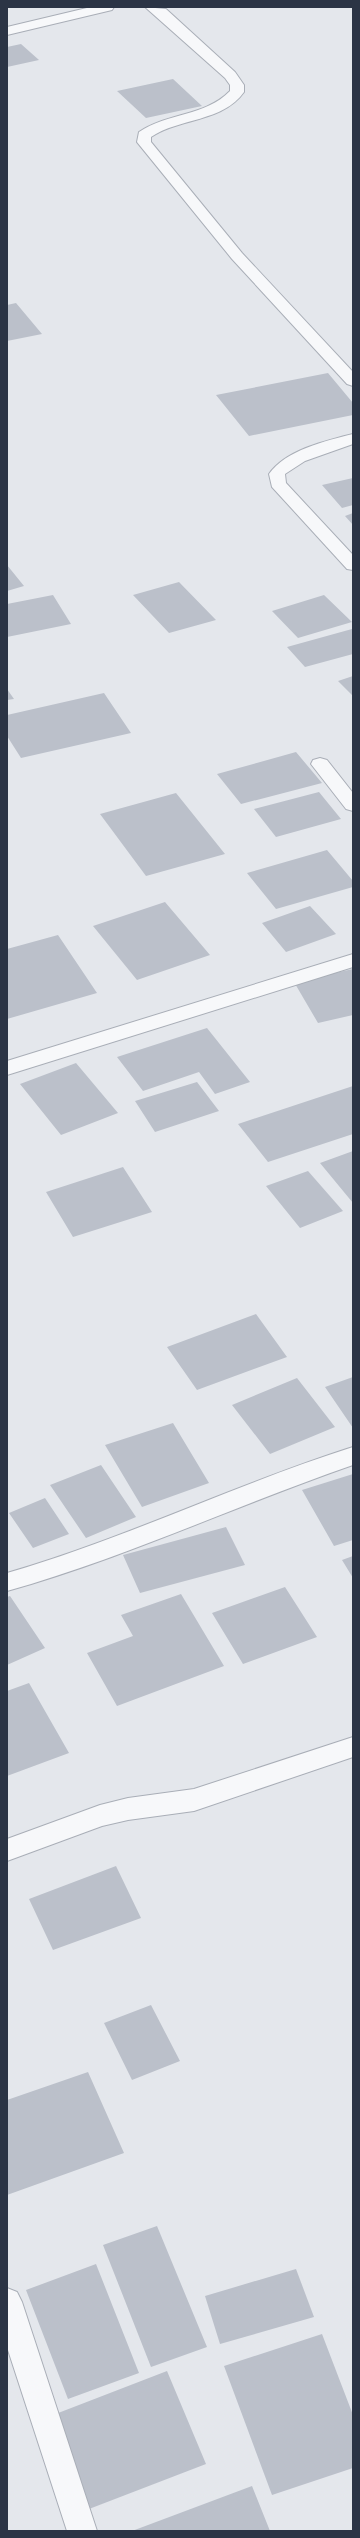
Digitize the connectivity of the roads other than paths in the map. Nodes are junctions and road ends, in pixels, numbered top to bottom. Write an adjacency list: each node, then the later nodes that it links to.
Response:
1 (107, 7): 3 (street)
2 (152, 7): 4 (street)
3 (7, 32)
4 (353, 381)
5 (353, 439): 6 (street)
6 (353, 565)
7 (320, 764): 8 (street)
8 (353, 805)
9 (353, 960): 10 (street)
10 (7, 1068)
11 (353, 1456): 12 (street)
12 (7, 1582)
13 (353, 1747): 14 (street)
14 (7, 1850)
15 (7, 2302): 16 (street)
16 (82, 2531)

